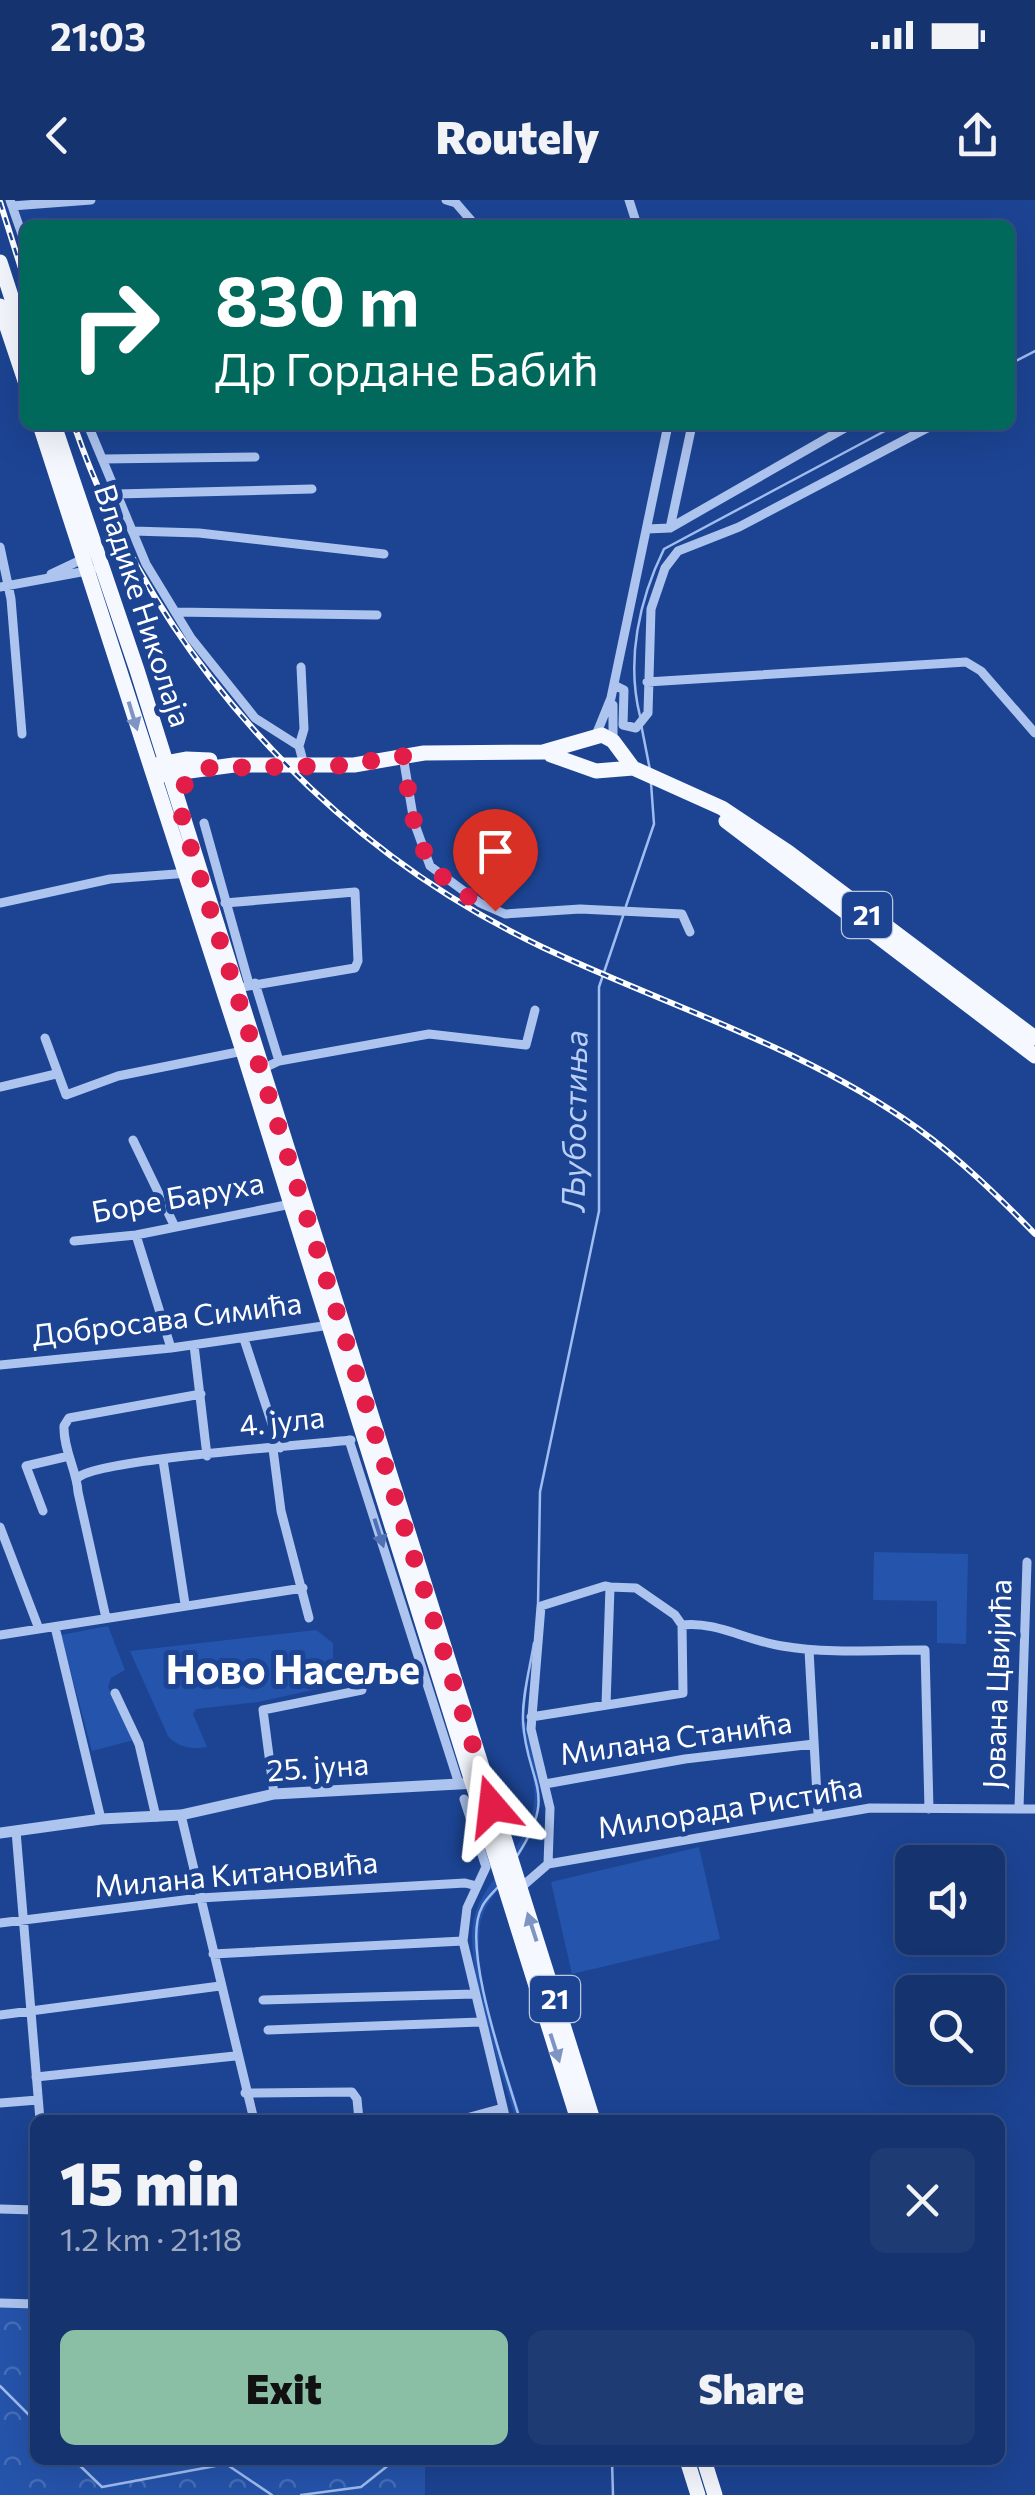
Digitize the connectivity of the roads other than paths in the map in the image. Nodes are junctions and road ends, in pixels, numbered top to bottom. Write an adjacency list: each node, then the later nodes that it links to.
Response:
1 (91, 200): 3 (street)
2 (451, 201): 4 (street)
3 (11, 203): 5 (street)
4 (470, 220)
5 (20, 229)
6 (0, 262): 7 (main road)
7 (4, 302): 8 (main road); 9 (main road)
8 (20, 330)
9 (20, 362)
10 (42, 430): 26 (main road, Владике Николаја)
11 (55, 430): 26 (main road, Владике Николаја)
12 (90, 430): 18 (street)
13 (667, 430): 22 (street)
14 (691, 430): 21 (street)
15 (841, 430): 21 (street)
16 (923, 430): 31 (street)
17 (255, 457): 18 (street)
18 (102, 459): 20 (street)
19 (312, 489): 20 (street)
20 (117, 494): 23 (street)
21 (670, 528): 22 (street)
22 (647, 529): 32 (street)
23 (133, 531): 25 (street); 28 (street)
24 (0, 548): 27 (street)
25 (384, 554)
26 (94, 562): 27 (street); 45 (main road, Владике Николаја)
27 (4, 586): 35 (street)
28 (176, 612): 29 (street); 37 (street)
29 (378, 615)
30 (301, 667): 37 (street)
31 (648, 682): 32 (street); 34 (street)
32 (614, 685): 33 (street)
33 (611, 698): 36 (street); 39 (street)
34 (1035, 733)
35 (22, 734)
36 (590, 739): 38 (main road, 21); 39 (main road, 21); 43 (main road)
37 (298, 746): 42 (street)
38 (543, 752): 40 (main road, 21); 43 (main road, 21)
39 (614, 753): 43 (main road, 21); 46 (main road, 21)
40 (403, 756): 42 (main road, 21); 52 (street)
41 (234, 764): 42 (main road, 21); 44 (main road, 21); 45 (main road, 21)
42 (304, 766)
43 (587, 766)
44 (198, 769): 45 (main road, 21); 47 (main road)
45 (158, 770): 47 (main road, Владике Николаја / 21); 49 (main road, Владике Николаја / 21)
46 (696, 796): 56 (main road, 21); 58 (main road, 21)
47 (178, 805): 49 (main road, Владике Николаја / 21)
48 (204, 824): 49 (street)
49 (201, 876): 50 (street); 51 (street); 53 (main road, Владике Николаја / 21); 57 (main road, Владике Николаја / 21)
50 (226, 903): 53 (street); 53 (street)
51 (0, 904)
52 (690, 932)
53 (247, 985): 59 (street); 60 (main road, Владике Николаја / 21)
54 (534, 1010): 59 (street)
55 (44, 1038): 61 (street)
56 (1035, 1038)
57 (243, 1050): 61 (street); 64 (main road, Владике Николаја / 21)
58 (1035, 1056)
59 (279, 1061): 60 (street)
60 (262, 1069): 68 (main road, Владике Николаја / 21)
61 (56, 1074): 62 (street)
62 (0, 1087)
63 (133, 1140): 65 (street)
64 (291, 1204): 65 (street, Боре Баруха); 68 (main road, Владике Николаја / 21)
65 (176, 1228): 66 (street, Боре Баруха)
66 (136, 1235): 67 (street, Боре Баруха); 71 (street)
67 (74, 1241)
68 (334, 1324): 69 (street, Добросава Симића); 74 (main road, Владике Николаја / 21); 98 (main road, Владике Николаја / 21)
69 (244, 1339): 70 (street, Добросава Симића); 75 (street)
70 (194, 1345): 71 (street, Добросава Симића); 73 (street)
71 (171, 1348): 72 (street, Добросава Симића)
72 (0, 1365)
73 (201, 1394): 76 (street); 77 (street)
74 (356, 1439): 75 (street, 4. јула); 98 (main road, Владике Николаја / 21, one-way to 98)
75 (277, 1448): 77 (street, 4. јула); 84 (street)
76 (69, 1456): 79 (street); 80 (street)
77 (207, 1456): 78 (street, 4. јула)
78 (163, 1460): 79 (street, 4. јула); 85 (street)
79 (79, 1477): 86 (street)
80 (43, 1511)
81 (0, 1527): 90 (street)
82 (1027, 1562): 102 (street, Јована Цвијића)
83 (610, 1587): 88 (street); 95 (street); 96 (street)
84 (302, 1588): 85 (street); 87 (street)
85 (185, 1604): 86 (street)
86 (106, 1618): 89 (street)
87 (310, 1618)
88 (682, 1625): 92 (street); 95 (street)
89 (55, 1627): 90 (street); 108 (street)
90 (39, 1629): 91 (street)
91 (0, 1635)
92 (809, 1650): 97 (street); 103 (street)
93 (362, 1690): 100 (street)
94 (115, 1693): 107 (street)
95 (606, 1705): 96 (street)
96 (531, 1717): 99 (street)
97 (814, 1744): 99 (street, Милана Станића); 105 (street)
98 (472, 1783): 100 (street, 25. јуна); 113 (main road, Владике Николаја / 21)
99 (545, 1784): 111 (street)
100 (274, 1794): 106 (street, 25. јуна)
101 (464, 1799): 112 (street)
102 (1019, 1808): 103 (street, Милорада Ристића); 104 (street, Милорада Ристића)
103 (930, 1809): 105 (street, Милорада Ристића)
104 (1035, 1809)
105 (818, 1814): 111 (street, Милорада Ристића)
106 (181, 1816): 107 (street, 25. јуна); 114 (street)
107 (156, 1818): 108 (street, 25. јуна)
108 (102, 1820): 109 (street, 25. јуна)
109 (16, 1830): 110 (street, 25. јуна); 115 (street)
110 (0, 1833)
111 (548, 1864): 113 (street, Милорада Ристића)
112 (477, 1886): 114 (street, Милана Китановића); 117 (street)
113 (512, 1888): 137 (main road, Владике Николаја / 21, one-way to 137); 138 (main road, Владике Николаја / 21, one-way to 113)
114 (200, 1898): 115 (street, Милана Китановића); 118 (street)
115 (24, 1920): 116 (street, Милана Китановића); 122 (street)
116 (0, 1923)
117 (463, 1942): 118 (street); 120 (street)
118 (213, 1954): 119 (street)
119 (220, 1986): 122 (street); 126 (street)
120 (474, 1994): 121 (street); 124 (street)
121 (263, 2000)
122 (32, 2012): 123 (street); 127 (street)
123 (0, 2016)
124 (480, 2022): 125 (street); 131 (street)
125 (268, 2030)
126 (235, 2056): 127 (street); 128 (street)
127 (36, 2077): 129 (street)
128 (246, 2093): 133 (street); 134 (street)
129 (38, 2100): 130 (street); 132 (street)
130 (0, 2104)
131 (503, 2108): 135 (street); 136 (street)
132 (40, 2115)
133 (253, 2115)
134 (358, 2115)
135 (477, 2115)
136 (505, 2115)
137 (577, 2115)
138 (591, 2115)
139 (0, 2209): 140 (street)
140 (30, 2210)
141 (0, 2303): 142 (street)
142 (30, 2304)
143 (689, 2465): 145 (main road)
144 (705, 2465): 146 (main road)
145 (698, 2495)
146 (714, 2495)

